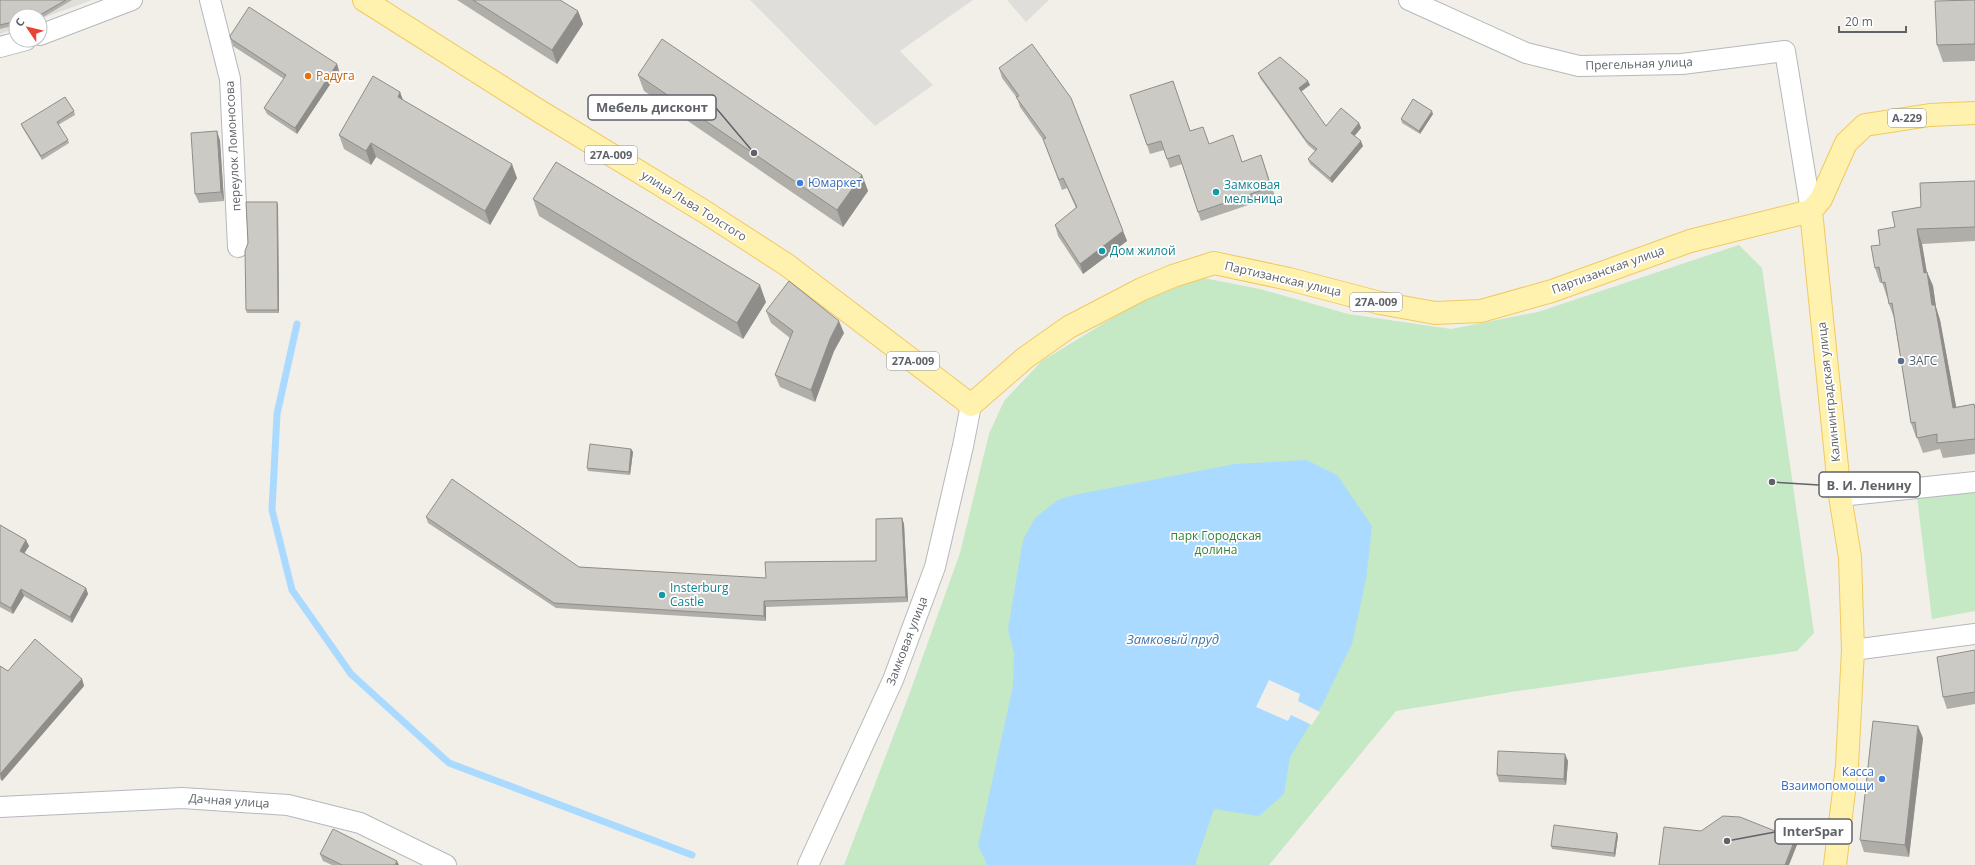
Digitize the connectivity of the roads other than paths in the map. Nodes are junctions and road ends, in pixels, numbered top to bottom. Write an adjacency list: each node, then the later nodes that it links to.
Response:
1 (132, 0): 5 (street)
2 (210, 0): 8 (street, переулок Ломоносова)
3 (364, 0): 9 (main road, улица Льва Толстого / 27А-009)
4 (1409, 0): 7 (street, Прегельная улица)
5 (48, 32)
6 (1975, 113): 7 (main road, А-229)
7 (1811, 211): 9 (main road, Партизанская улица / 27А-009); 11 (main road, Калининградская улица)
8 (238, 247)
9 (971, 405): 16 (street, Замковая улица)
10 (1975, 482): 11 (street)
11 (1840, 496): 13 (main road, Калининградская улица)
12 (1975, 634): 13 (street)
13 (1853, 650): 17 (main road, Калининградская улица)
14 (0, 807): 15 (street, Дачная улица)
15 (446, 865)
16 (808, 865)
17 (1836, 865)

